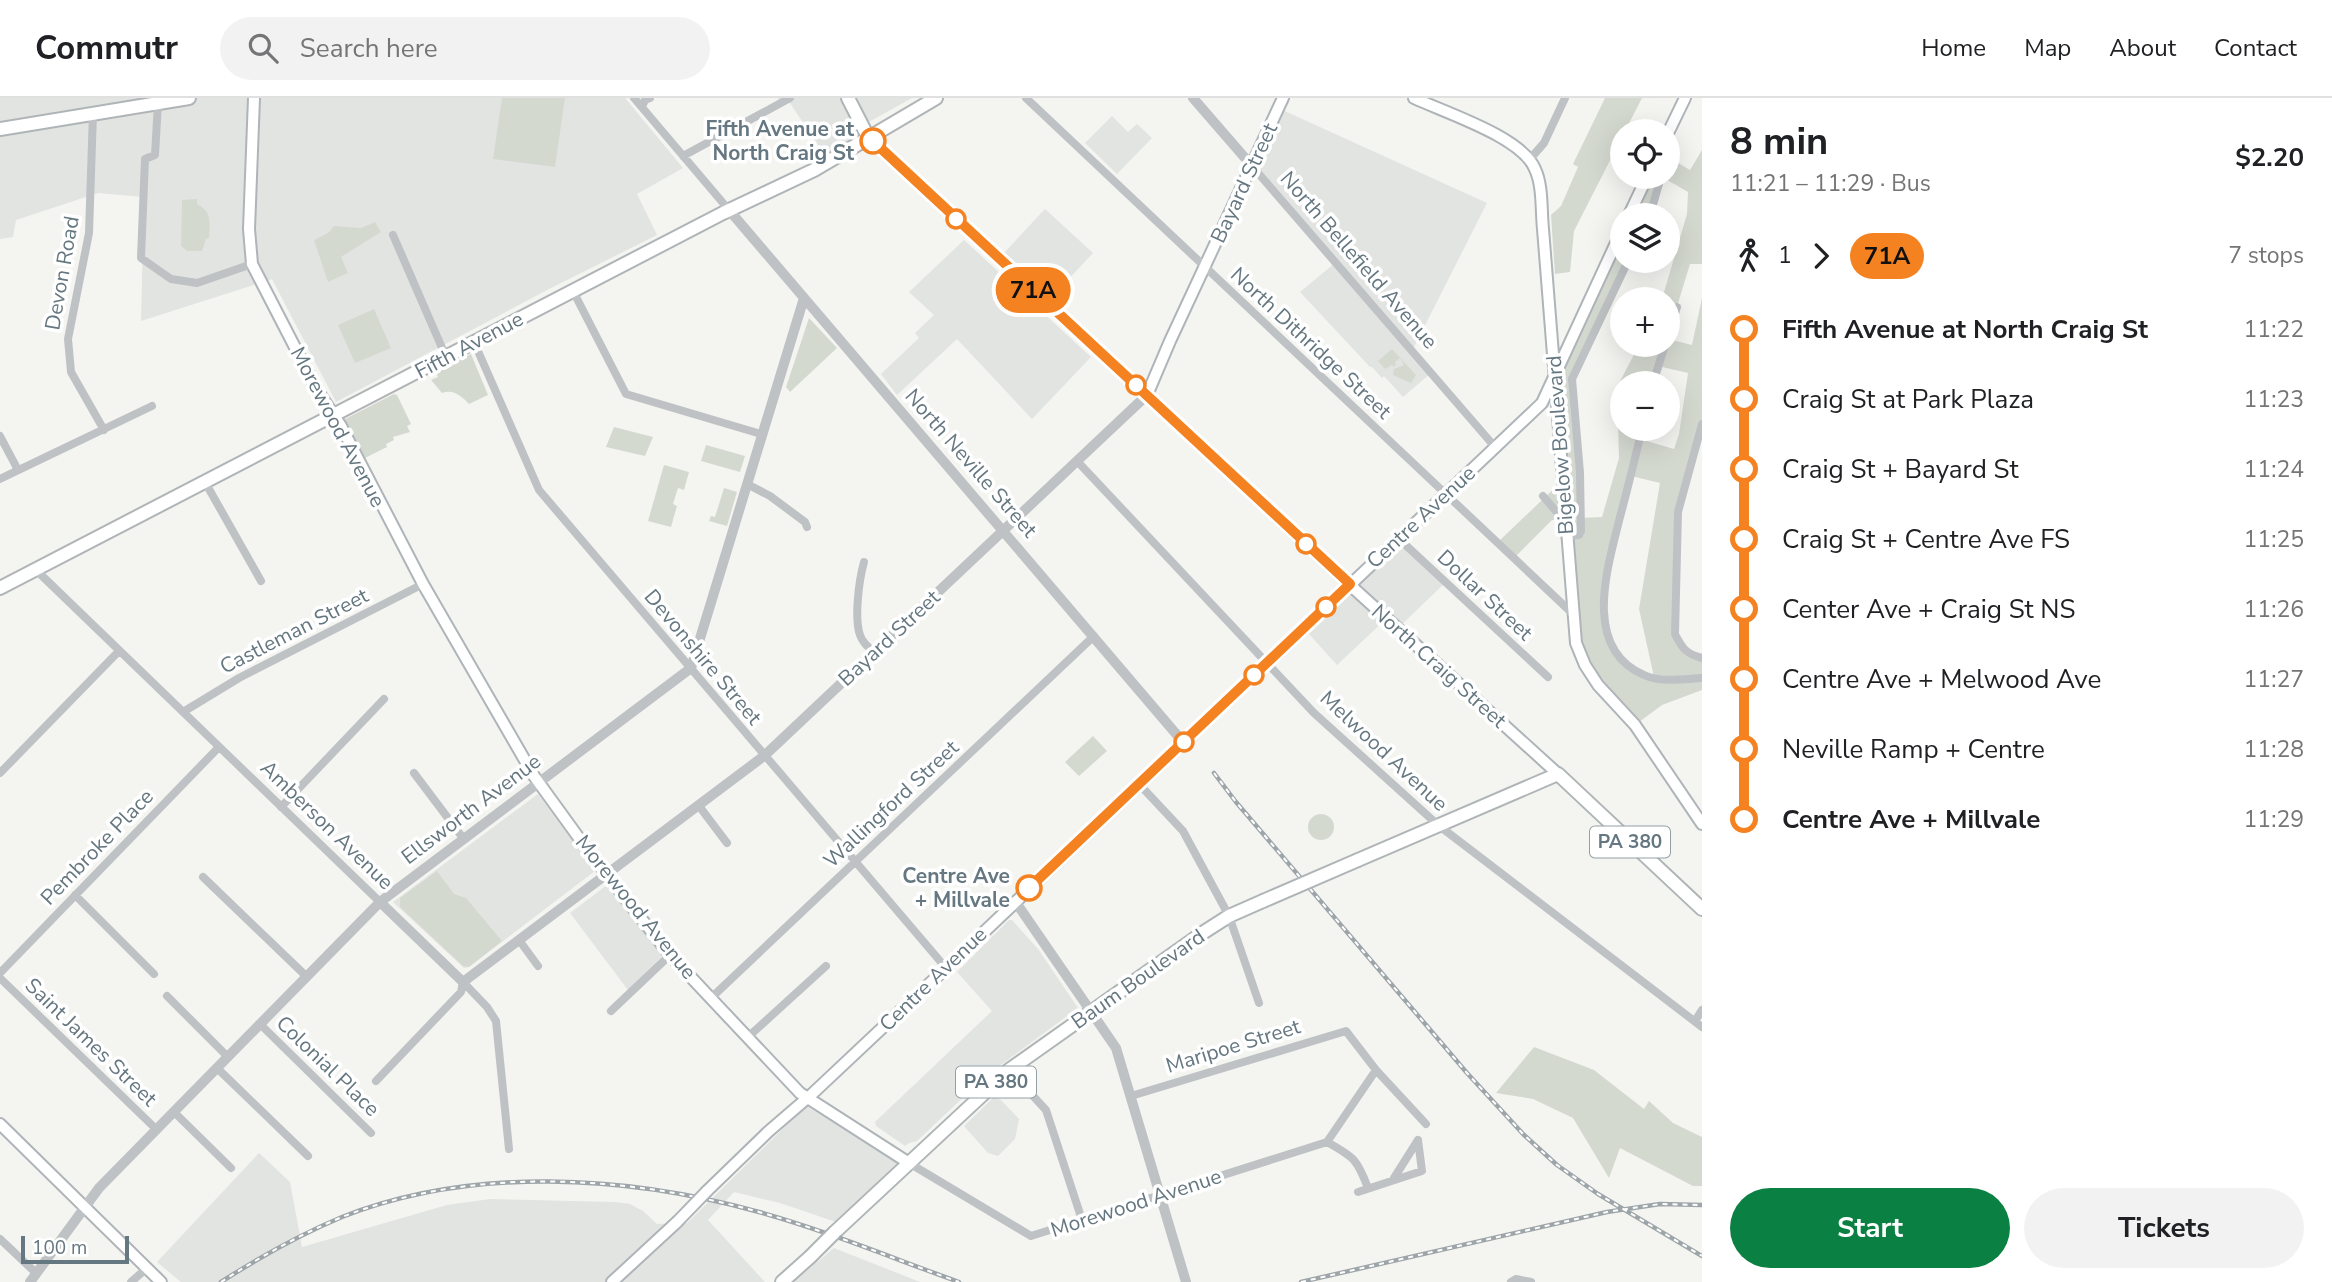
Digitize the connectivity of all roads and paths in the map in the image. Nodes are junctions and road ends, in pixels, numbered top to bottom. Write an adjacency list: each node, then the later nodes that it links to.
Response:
1 (189, 98): 14 (main road)
2 (254, 98): 26 (main road, Morewood Avenue)
3 (634, 98): 15 (street)
4 (650, 98): 15 (street)
5 (790, 98): 20 (street)
6 (848, 98): 19 (main road)
7 (936, 98): 19 (main road, Fifth Avenue)
8 (1026, 98): 27 (street, North Dithridge Street)
9 (1193, 98): 22 (street, North Bellefield Avenue)
10 (1283, 98): 22 (main road, Bayard Street)
11 (1414, 98): 21 (main road)
12 (1565, 98): 21 (street)
13 (1685, 98): 17 (main road)
14 (158, 103): 16 (main road); 26 (street)
15 (642, 107): 20 (street)
16 (93, 113): 18 (main road); 38 (street, Devon Road)
17 (1675, 119)
18 (0, 129)
19 (868, 136): 23 (main road, Fifth Avenue); 34 (main road, North Craig Street)
20 (683, 156): 23 (street)
21 (1530, 159): 33 (main road, Bigelow Boulevard)
22 (1252, 166): 27 (main road, Bayard Street); 42 (street, North Bellefield Avenue)
23 (729, 210): 29 (main road, Fifth Avenue); 30 (street, North Neville Street)
24 (393, 235): 32 (street)
25 (1610, 256): 33 (main road, Centre Avenue)
26 (252, 264): 36 (main road, Morewood Avenue)
27 (1206, 267): 34 (main road, Bayard Street); 48 (street, North Dithridge Street)
28 (1622, 273): 53 (street)
29 (573, 291): 31 (main road, Fifth Avenue); 39 (street)
30 (804, 298): 39 (street); 52 (street, North Neville Street)
31 (474, 342): 32 (main road, Fifth Avenue); 67 (street, Devonshire Street)
32 (446, 357): 36 (main road, Fifth Avenue)
33 (1555, 375): 42 (main road, Centre Avenue); 50 (main road, Bigelow Boulevard)
34 (1147, 395): 43 (street, Bayard Street); 59 (main road, North Craig Street)
35 (152, 406): 38 (street)
36 (333, 416): 46 (main road, Fifth Avenue); 58 (main road, Morewood Avenue)
37 (1702, 424): 65 (street)
38 (104, 430): 44 (street)
39 (761, 434): 47 (street)
40 (0, 436): 44 (street)
41 (1639, 441): 69 (street)
42 (1495, 447): 48 (main road, Centre Avenue)
43 (1077, 461): 52 (street, Bayard Street); 66 (street, Melwood Avenue)
44 (18, 470): 45 (street)
45 (0, 480)
46 (205, 482): 56 (main road, Fifth Avenue); 57 (street)
47 (747, 484): 51 (street); 67 (street)
48 (1445, 494): 54 (main road, Centre Avenue); 61 (street, North Dithridge Street)
49 (1543, 496): 50 (street)
50 (1566, 523): 53 (main road, Bigelow Boulevard)
51 (807, 527)
52 (1003, 531): 62 (street, North Neville Street); 64 (street, Bayard Street)
53 (1567, 536): 61 (main road, Bigelow Boulevard)
54 (1398, 538): 59 (main road, Centre Avenue); 68 (street, Dollar Street)
55 (864, 562): 64 (street)
56 (36, 570): 60 (main road, Fifth Avenue); 63 (street, Amberson Avenue)
57 (261, 581)
58 (423, 584): 71 (street, Castleman Street); 78 (main road, Morewood Avenue)
59 (1350, 584): 66 (main road, Centre Avenue); 77 (main road, North Craig Street)
60 (0, 588)
61 (1572, 613): 82 (main road, Bigelow Boulevard)
62 (1094, 636): 72 (street, North Neville Street); 86 (street, Wallingford Street)
63 (118, 650): 71 (street, Amberson Avenue); 75 (street)
64 (874, 652): 74 (street, Bayard Street)
65 (1702, 658)
66 (1266, 663): 72 (main road, Centre Avenue); 83 (street, Melwood Avenue)
67 (691, 668): 74 (street, Devonshire Street); 78 (street, Ellsworth Avenue)
68 (1549, 677)
69 (1702, 678)
70 (384, 699): 81 (street)
71 (183, 712): 73 (street, Amberson Avenue)
72 (1183, 742): 79 (main road, Centre Avenue)
73 (219, 747): 81 (street, Amberson Avenue); 89 (street, Pembroke Place)
74 (764, 756): 80 (street, Bayard Street); 86 (street, Devonshire Street)
75 (0, 773)
76 (414, 773): 84 (street)
77 (1558, 774): 83 (main road, Baum Boulevard / PA 380); 92 (main road, North Craig Street / PA 380)
78 (538, 782): 84 (street, Ellsworth Avenue); 87 (main road, Morewood Avenue)
79 (1139, 784): 90 (main road, Centre Avenue); 93 (street)
80 (699, 806): 85 (street); 87 (street, Bayard Street)
81 (281, 807): 91 (street, Amberson Avenue)
82 (1702, 824)
83 (1438, 825): 93 (main road, Baum Boulevard / PA 380, bridge); 111 (street, Melwood Avenue)
84 (463, 838): 91 (street, Ellsworth Avenue)
85 (727, 843)
86 (854, 862): 98 (street, Devonshire Street); 105 (street, Wallingford Street)
87 (607, 874): 94 (street, Bayard Street); 95 (main road, Morewood Avenue)
88 (202, 877): 101 (street)
89 (75, 895): 99 (street, Pembroke Place); 100 (street)
90 (1015, 901): 98 (main road, Centre Avenue); 109 (street)
91 (380, 902): 101 (street, Ellsworth Avenue); 103 (street, Amberson Avenue)
92 (1702, 909)
93 (1229, 916): 106 (street); 109 (main road, Baum Boulevard / PA 380)
94 (519, 940): 96 (street); 103 (street, Bayard Street)
95 (670, 955): 105 (main road, Morewood Avenue); 108 (street)
96 (538, 966)
97 (826, 966): 112 (street)
98 (946, 968): 119 (main road, Centre Avenue)
99 (0, 973)
100 (154, 974)
101 (306, 976): 110 (street, Ellsworth Avenue)
102 (0, 978): 123 (street, Saint James Street)
103 (463, 982): 117 (street, Bayard Street); 126 (street, Amberson Avenue)
104 (167, 996): 113 (street)
105 (711, 998): 112 (main road, Morewood Avenue)
106 (1259, 1003)
107 (1702, 1010): 111 (street)
108 (611, 1011)
109 (1091, 1011): 115 (main road, Baum Boulevard / PA 380); 118 (street)
110 (260, 1024): 113 (street, Ellsworth Avenue); 124 (street, Colonial Place)
111 (1699, 1024)
112 (748, 1037): 119 (main road, Morewood Avenue)
113 (228, 1057): 114 (street, Ellsworth Avenue)
114 (217, 1068): 120 (street, Ellsworth Avenue); 127 (street)
115 (1009, 1070): 128 (main road, Baum Boulevard / PA 380); 135 (street)
116 (1376, 1070): 118 (street, Maripoe Street); 121 (street); 125 (street)
117 (376, 1081)
118 (1131, 1096): 133 (street)
119 (806, 1099): 128 (main road, Morewood Avenue); 142 (main road, Centre Avenue, bridge)
120 (174, 1112): 123 (street, Ellsworth Avenue); 129 (street)
121 (1426, 1125)
122 (2, 1128): 134 (main road)
123 (157, 1130): 134 (street, Ellsworth Avenue)
124 (371, 1133)
125 (1327, 1142): 131 (street); 133 (street, Morewood Avenue)
126 (509, 1149)
127 (308, 1156)
128 (909, 1163): 135 (street, Morewood Avenue); 143 (main road, Baum Boulevard / PA 380, bridge)
129 (231, 1168)
130 (1394, 1178): 130 (street); 131 (street)
131 (1368, 1188): 132 (street)
132 (1357, 1192)
133 (1160, 1195): 135 (street, Morewood Avenue); 144 (street)
134 (84, 1207): 137 (main road); 138 (street, Ellsworth Avenue)
135 (1082, 1220)
136 (0, 1239): 138 (street)
137 (147, 1268): 139 (main road); 141 (street)
138 (32, 1280)
139 (159, 1280)
140 (1511, 1281): 145 (street)
141 (131, 1282)
142 (612, 1282)
143 (782, 1282)
144 (1186, 1282)
145 (1531, 1282)

